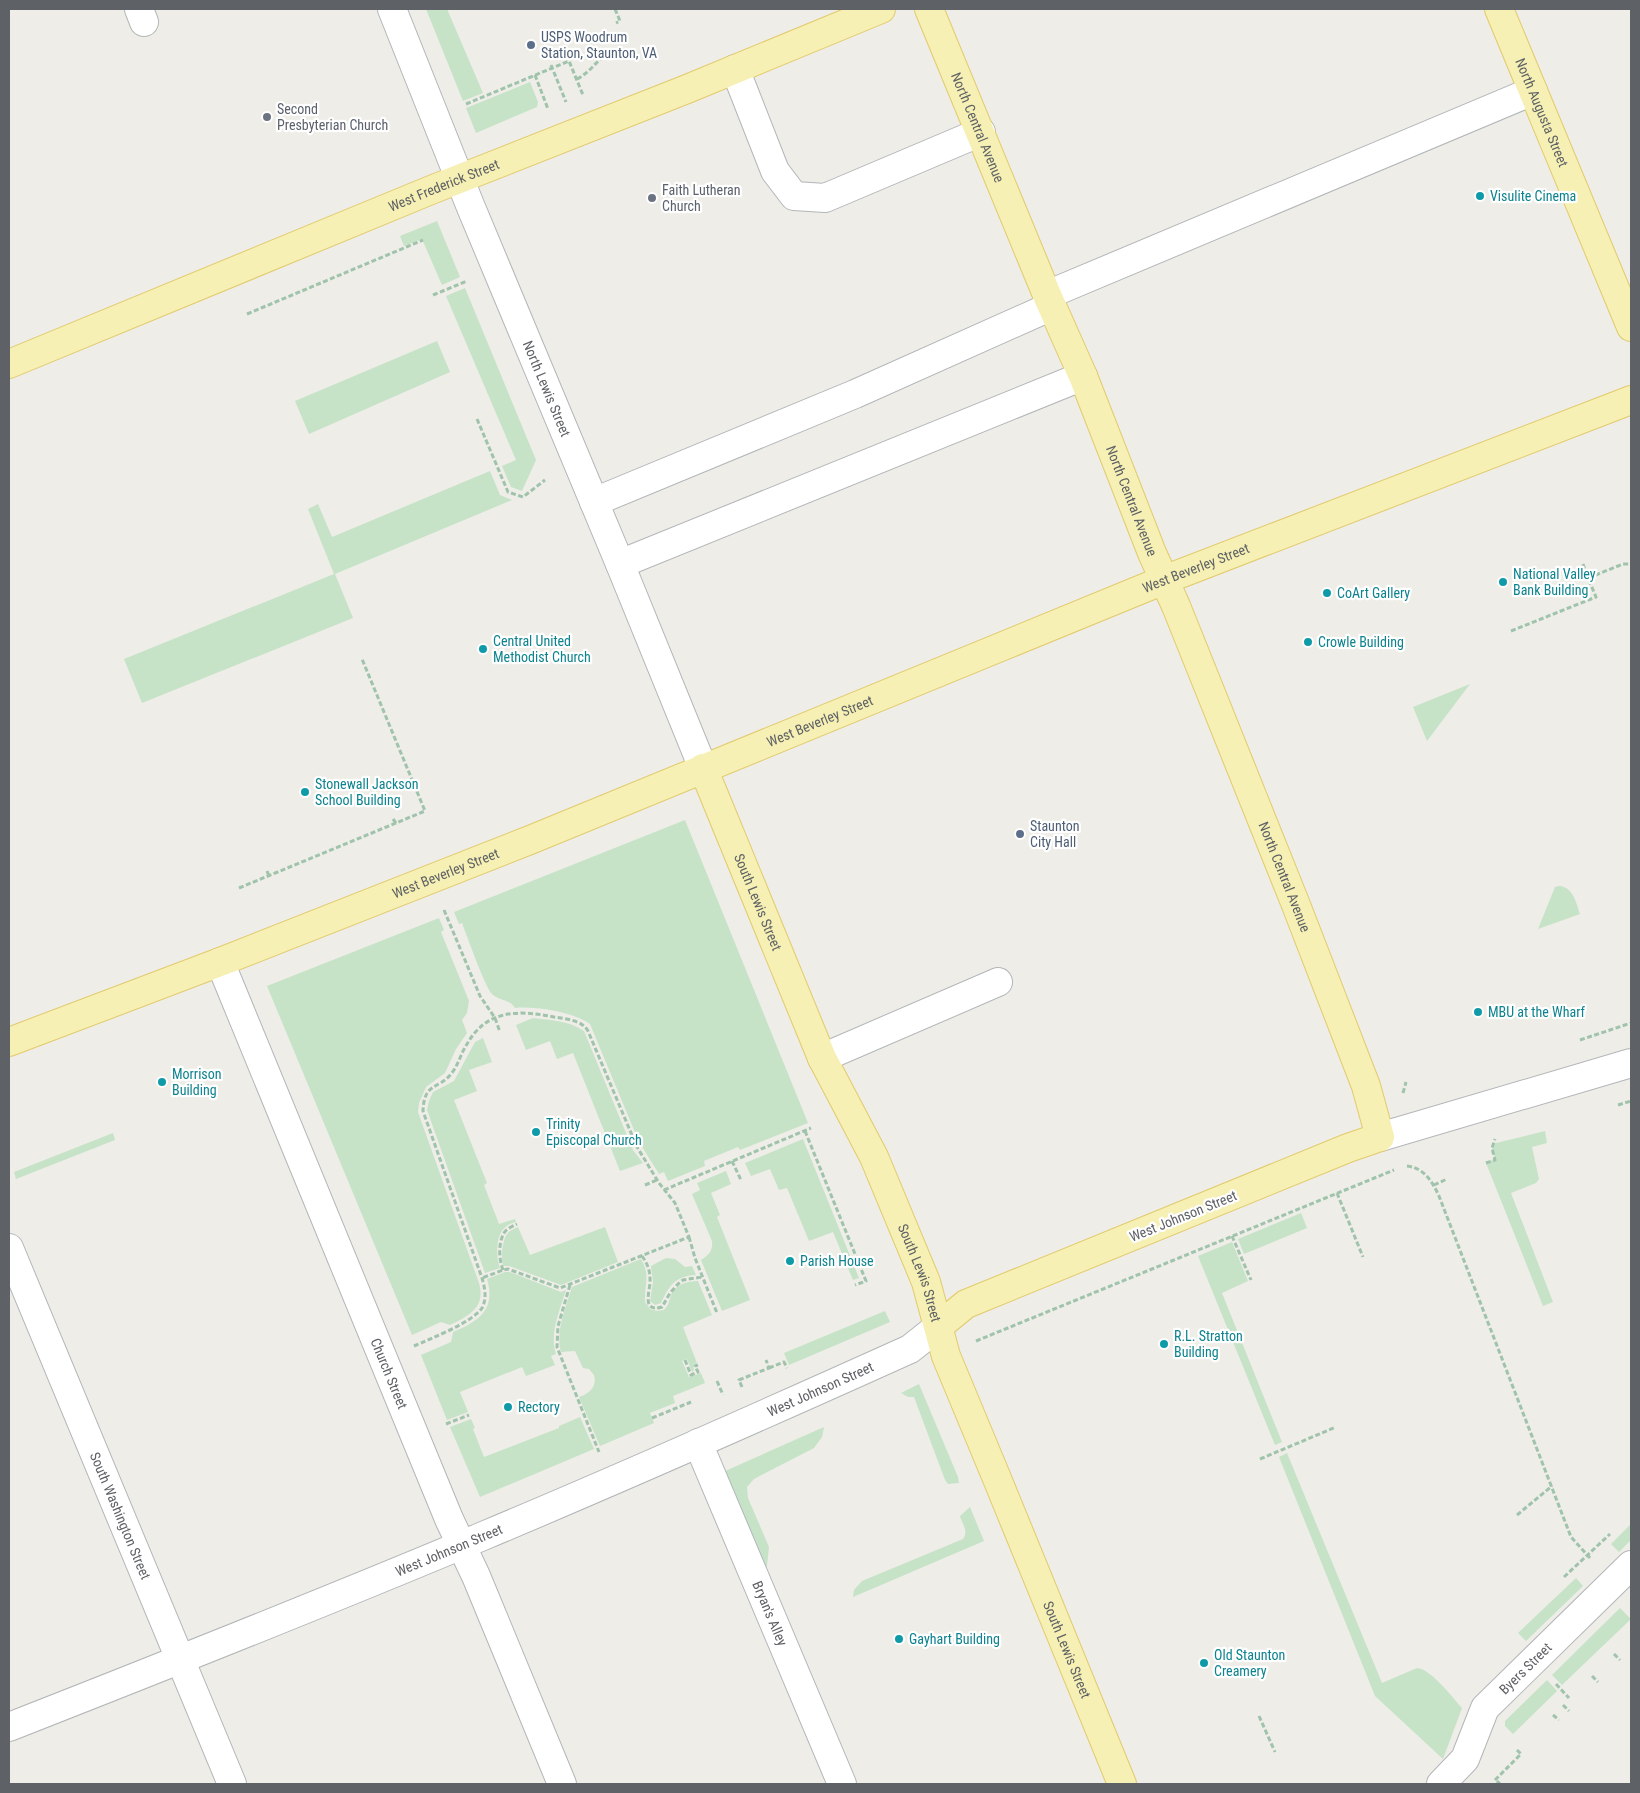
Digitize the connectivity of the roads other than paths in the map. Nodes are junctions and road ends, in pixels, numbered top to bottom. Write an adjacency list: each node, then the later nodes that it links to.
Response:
1 (392, 9): 8 (street, North Lewis Street)
2 (881, 9): 5 (main road, West Frederick Street)
3 (929, 9): 7 (main road, North Central Avenue)
4 (1499, 9): 6 (main road, North Augusta Street)
5 (735, 69): 7 (street); 8 (main road, West Frederick Street)
6 (1533, 91): 9 (street); 10 (main road, North Augusta Street)
7 (981, 132): 9 (main road, North Central Avenue)
8 (460, 179): 11 (main road, West Frederick Street); 14 (street, North Lewis Street)
9 (1050, 301): 12 (main road, North Central Avenue); 14 (street)
10 (1631, 327)
11 (9, 364)
12 (1083, 376): 15 (street); 16 (main road, North Central Avenue)
13 (1631, 400): 16 (main road, West Beverley Street)
14 (594, 502): 15 (street, North Lewis Street)
15 (620, 564): 17 (street, North Lewis Street)
16 (1164, 580): 17 (main road, West Beverley Street); 23 (main road, North Central Avenue)
17 (703, 768): 18 (main road, West Beverley Street); 21 (main road, South Lewis Street)
18 (220, 962): 20 (main road, West Beverley Street); 27 (street, Church Street)
19 (998, 982): 21 (street)
20 (9, 1042)
21 (822, 1058): 25 (main road, South Lewis Street)
22 (1631, 1063): 23 (street, West Johnson Street)
23 (1380, 1137): 25 (main road, West Johnson Street)
24 (9, 1248): 29 (street, South Washington Street)
25 (938, 1326): 26 (street, West Johnson Street); 34 (main road, South Lewis Street)
26 (698, 1443): 27 (street, West Johnson Street); 33 (street, Bryan's Alley)
27 (461, 1545): 29 (street, West Johnson Street); 32 (street, Church Street)
28 (1631, 1566): 35 (street, Byers Street)
29 (180, 1660): 30 (street, West Johnson Street); 31 (street, South Washington Street)
30 (9, 1727)
31 (232, 1784)
32 (562, 1784)
33 (842, 1784)
34 (1122, 1784)
35 (1441, 1784)

